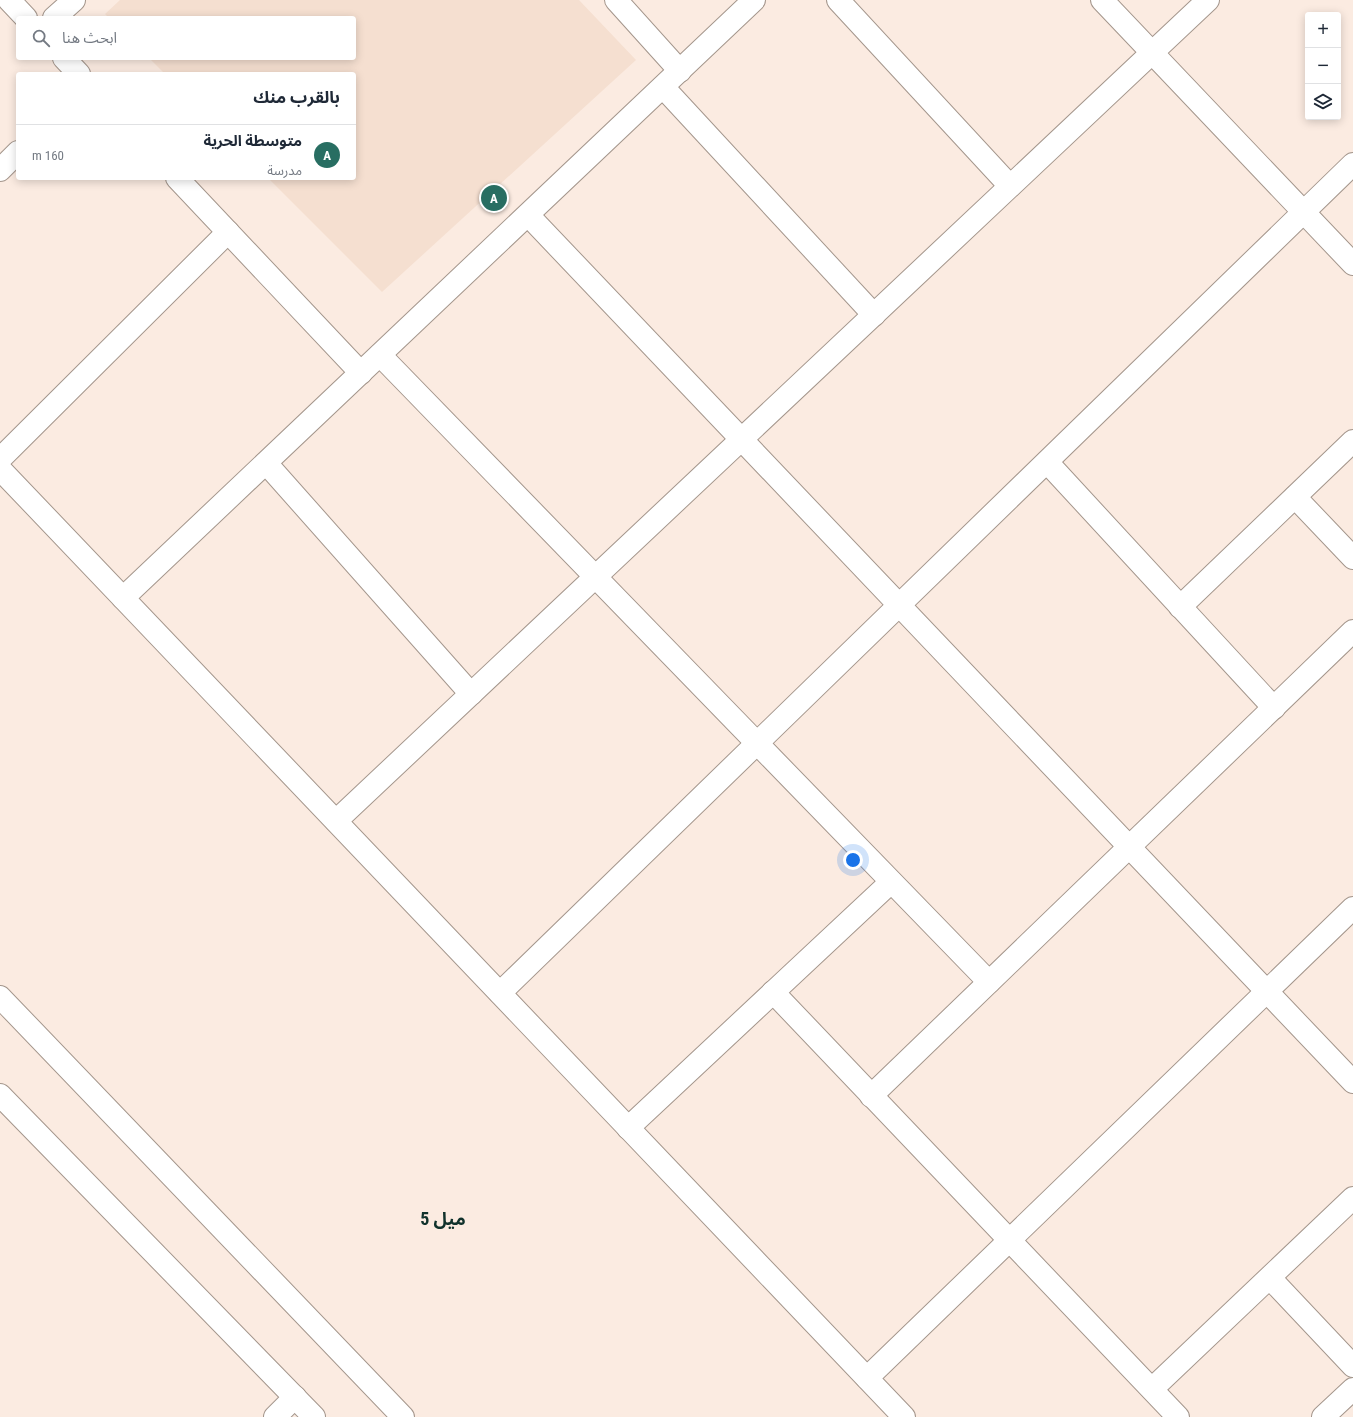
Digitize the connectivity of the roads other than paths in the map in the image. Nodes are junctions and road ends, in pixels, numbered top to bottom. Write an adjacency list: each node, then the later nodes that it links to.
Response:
1 (9, 0): 8 (street)
2 (74, 0): 9 (street)
3 (616, 0): 12 (street)
4 (754, 0): 12 (street)
5 (838, 0): 19 (street)
6 (1102, 0): 10 (street)
7 (1208, 0): 10 (street)
8 (24, 16)
9 (56, 16)
10 (1152, 53): 19 (street); 20 (street)
11 (66, 60): 13 (street)
12 (680, 71): 14 (street)
13 (77, 72)
14 (662, 87): 21 (street); 24 (street)
15 (16, 154): 17 (street)
16 (1353, 164): 20 (street)
17 (0, 170)
18 (179, 180): 22 (street)
19 (1010, 186): 24 (street)
20 (1304, 212): 23 (street); 30 (street)
21 (528, 215): 25 (street); 27 (street)
22 (228, 232): 26 (street); 29 (street)
23 (1353, 264)
24 (874, 314): 27 (street)
25 (380, 355): 26 (street); 35 (street)
26 (361, 373): 31 (street)
27 (742, 439): 35 (street); 37 (street)
28 (1353, 441): 33 (street)
29 (0, 459)
30 (1047, 462): 37 (street); 38 (street)
31 (266, 463): 36 (street); 40 (street)
32 (0, 469): 36 (street)
33 (1295, 497): 34 (street); 38 (street)
34 (1353, 558)
35 (596, 577): 40 (street); 42 (street)
36 (123, 598): 43 (street)
37 (900, 605): 42 (street); 44 (street)
38 (1180, 606): 41 (street)
39 (1353, 631): 41 (street)
40 (471, 694): 43 (street)
41 (1274, 708): 44 (street)
42 (757, 743): 45 (street); 50 (street)
43 (336, 821): 50 (street)
44 (1129, 847): 47 (street); 48 (street)
45 (891, 882): 47 (street); 49 (street)
46 (1353, 908): 48 (street)
47 (989, 982): 54 (street)
48 (1267, 991): 52 (street); 57 (street)
49 (773, 992): 54 (street); 55 (street)
50 (500, 993): 55 (street)
51 (0, 997): 66 (street)
52 (1353, 1082)
53 (0, 1095): 63 (street)
54 (871, 1096): 57 (street)
55 (628, 1128): 60 (street)
56 (1353, 1198): 58 (street)
57 (1009, 1241): 60 (street); 61 (street)
58 (1270, 1278): 59 (street); 61 (street)
59 (1353, 1366)
60 (867, 1378): 67 (street)
61 (1152, 1389): 68 (street)
62 (1353, 1389): 69 (street)
63 (295, 1397): 64 (street); 65 (street)
64 (275, 1417)
65 (314, 1417)
66 (403, 1417)
67 (904, 1417)
68 (1178, 1417)
69 (1323, 1417)

